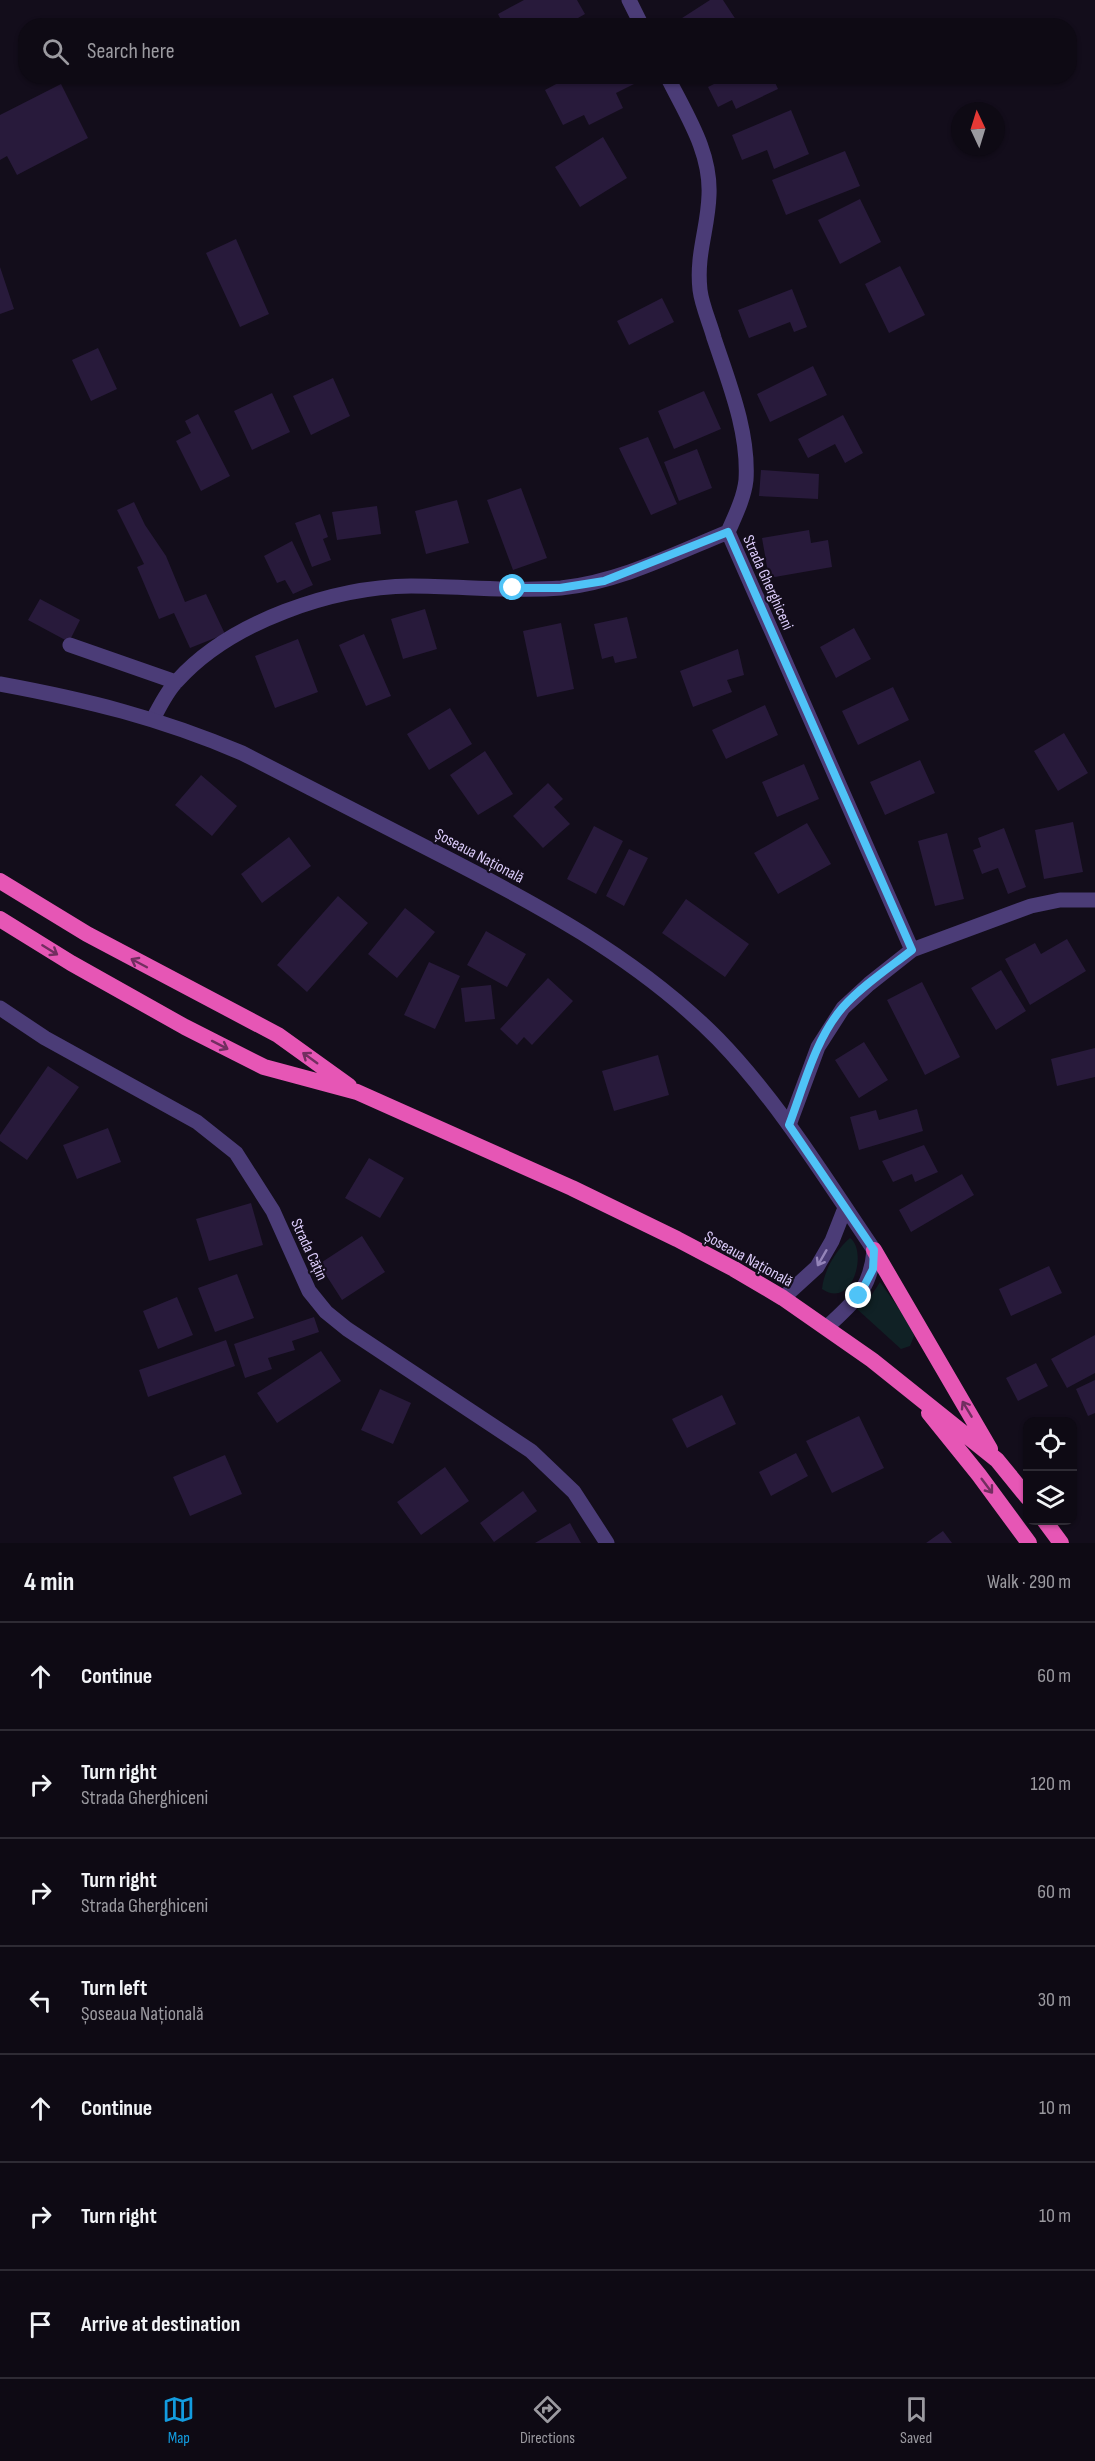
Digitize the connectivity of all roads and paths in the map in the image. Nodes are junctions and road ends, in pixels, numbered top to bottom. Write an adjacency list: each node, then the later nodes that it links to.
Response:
1 (629, 0): 2 (street)
2 (638, 18)
3 (671, 84): 4 (street, Strada Gherghiceni)
4 (728, 532): 6 (street); 12 (street, Strada Gherghiceni)
5 (70, 645): 6 (street)
6 (176, 682): 8 (street)
7 (0, 684): 8 (street, Șoseaua Națională)
8 (153, 719): 15 (street, Șoseaua Națională)
9 (0, 881): 14 (highway, one-way to 9)
10 (1095, 900): 12 (street)
11 (0, 919): 14 (highway, one-way to 14)
12 (912, 950): 15 (street)
13 (0, 1008): 24 (street, Strada Cățin)
14 (357, 1092): 18 (highway, Șoseaua Națională)
15 (789, 1125): 16 (street, Șoseaua Națională)
16 (845, 1208): 17 (street, Șoseaua Națională); 18 (street, one-way to 18)
17 (874, 1250): 19 (street); 21 (highway, one-way to 17)
18 (783, 1298): 19 (highway, Șoseaua Națională)
19 (827, 1327): 20 (highway, Șoseaua Națională)
20 (911, 1391): 21 (highway, Șoseaua Națională); 25 (highway, Șoseaua Națională, one-way to 25)
21 (997, 1460): 22 (highway, Șoseaua Națională)
22 (1023, 1492)
23 (1047, 1525): 26 (highway)
24 (607, 1543)
25 (1029, 1543)
26 (1061, 1543)

